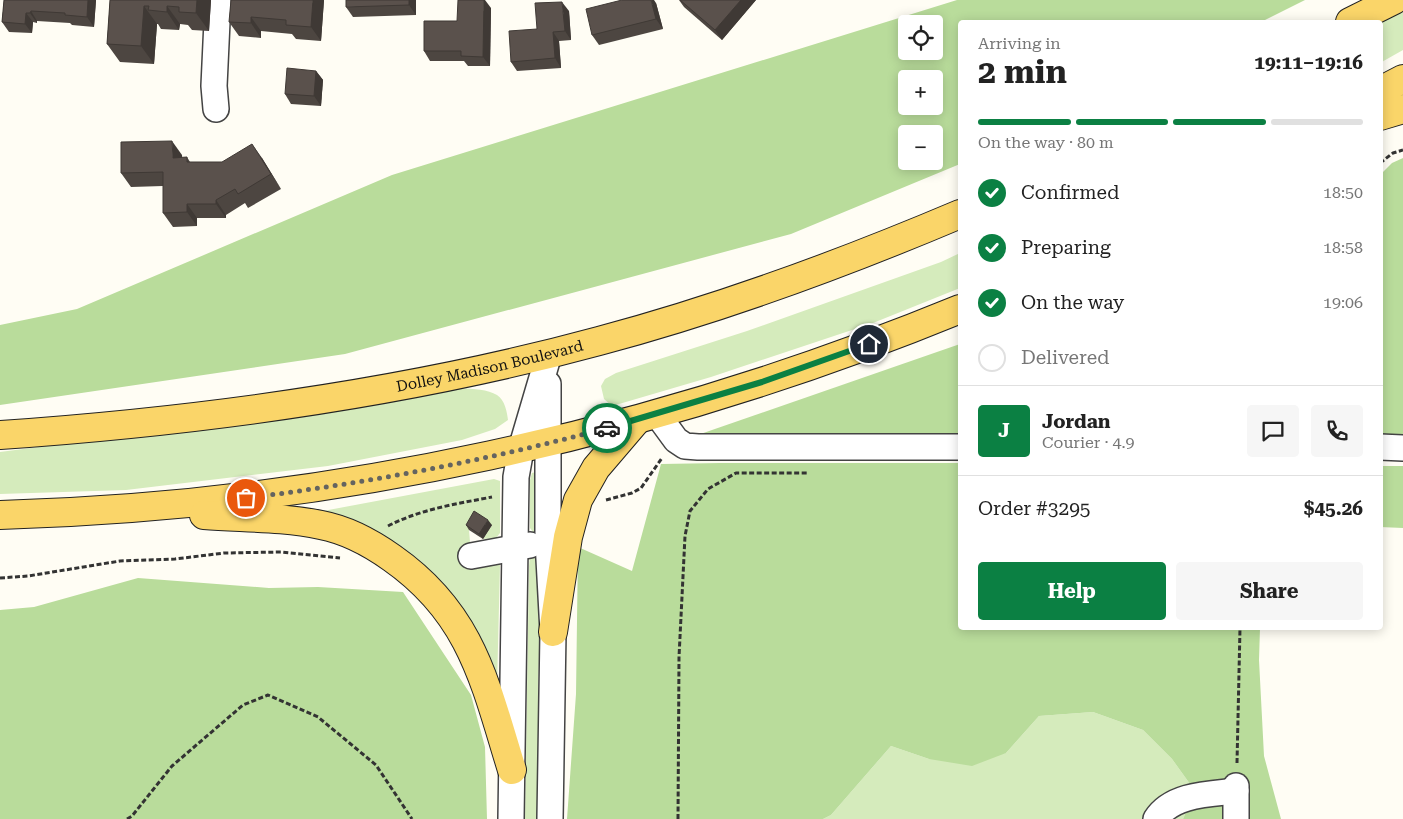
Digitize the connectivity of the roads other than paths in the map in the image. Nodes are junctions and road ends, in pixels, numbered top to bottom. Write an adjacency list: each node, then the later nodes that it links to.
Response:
1 (218, 0): 6 (street)
2 (1394, 0): 3 (main road)
3 (1354, 20)
4 (1403, 79): 5 (main road)
5 (1383, 89)
6 (216, 109)
7 (1403, 109): 8 (main road)
8 (1383, 115)
9 (958, 215): 11 (main road, Dolley Madison Boulevard)
10 (958, 310): 12 (main road)
11 (548, 354): 13 (main road, Dolley Madison Boulevard); 14 (street); 18 (street)
12 (647, 417): 14 (main road); 15 (street); 24 (main road)
13 (0, 435)
14 (548, 442): 18 (main road); 21 (street)
15 (958, 447)
16 (1383, 447): 17 (street)
17 (1403, 448)
18 (521, 449): 19 (main road); 22 (street)
19 (115, 510): 20 (main road); 25 (main road)
20 (0, 516)
21 (548, 541): 22 (street); 24 (street)
22 (515, 548): 23 (street); 25 (street)
23 (471, 556)
24 (553, 632): 27 (street)
25 (512, 770): 26 (street)
26 (511, 819)
27 (550, 819)
28 (1156, 819): 29 (street)
29 (1236, 819)

